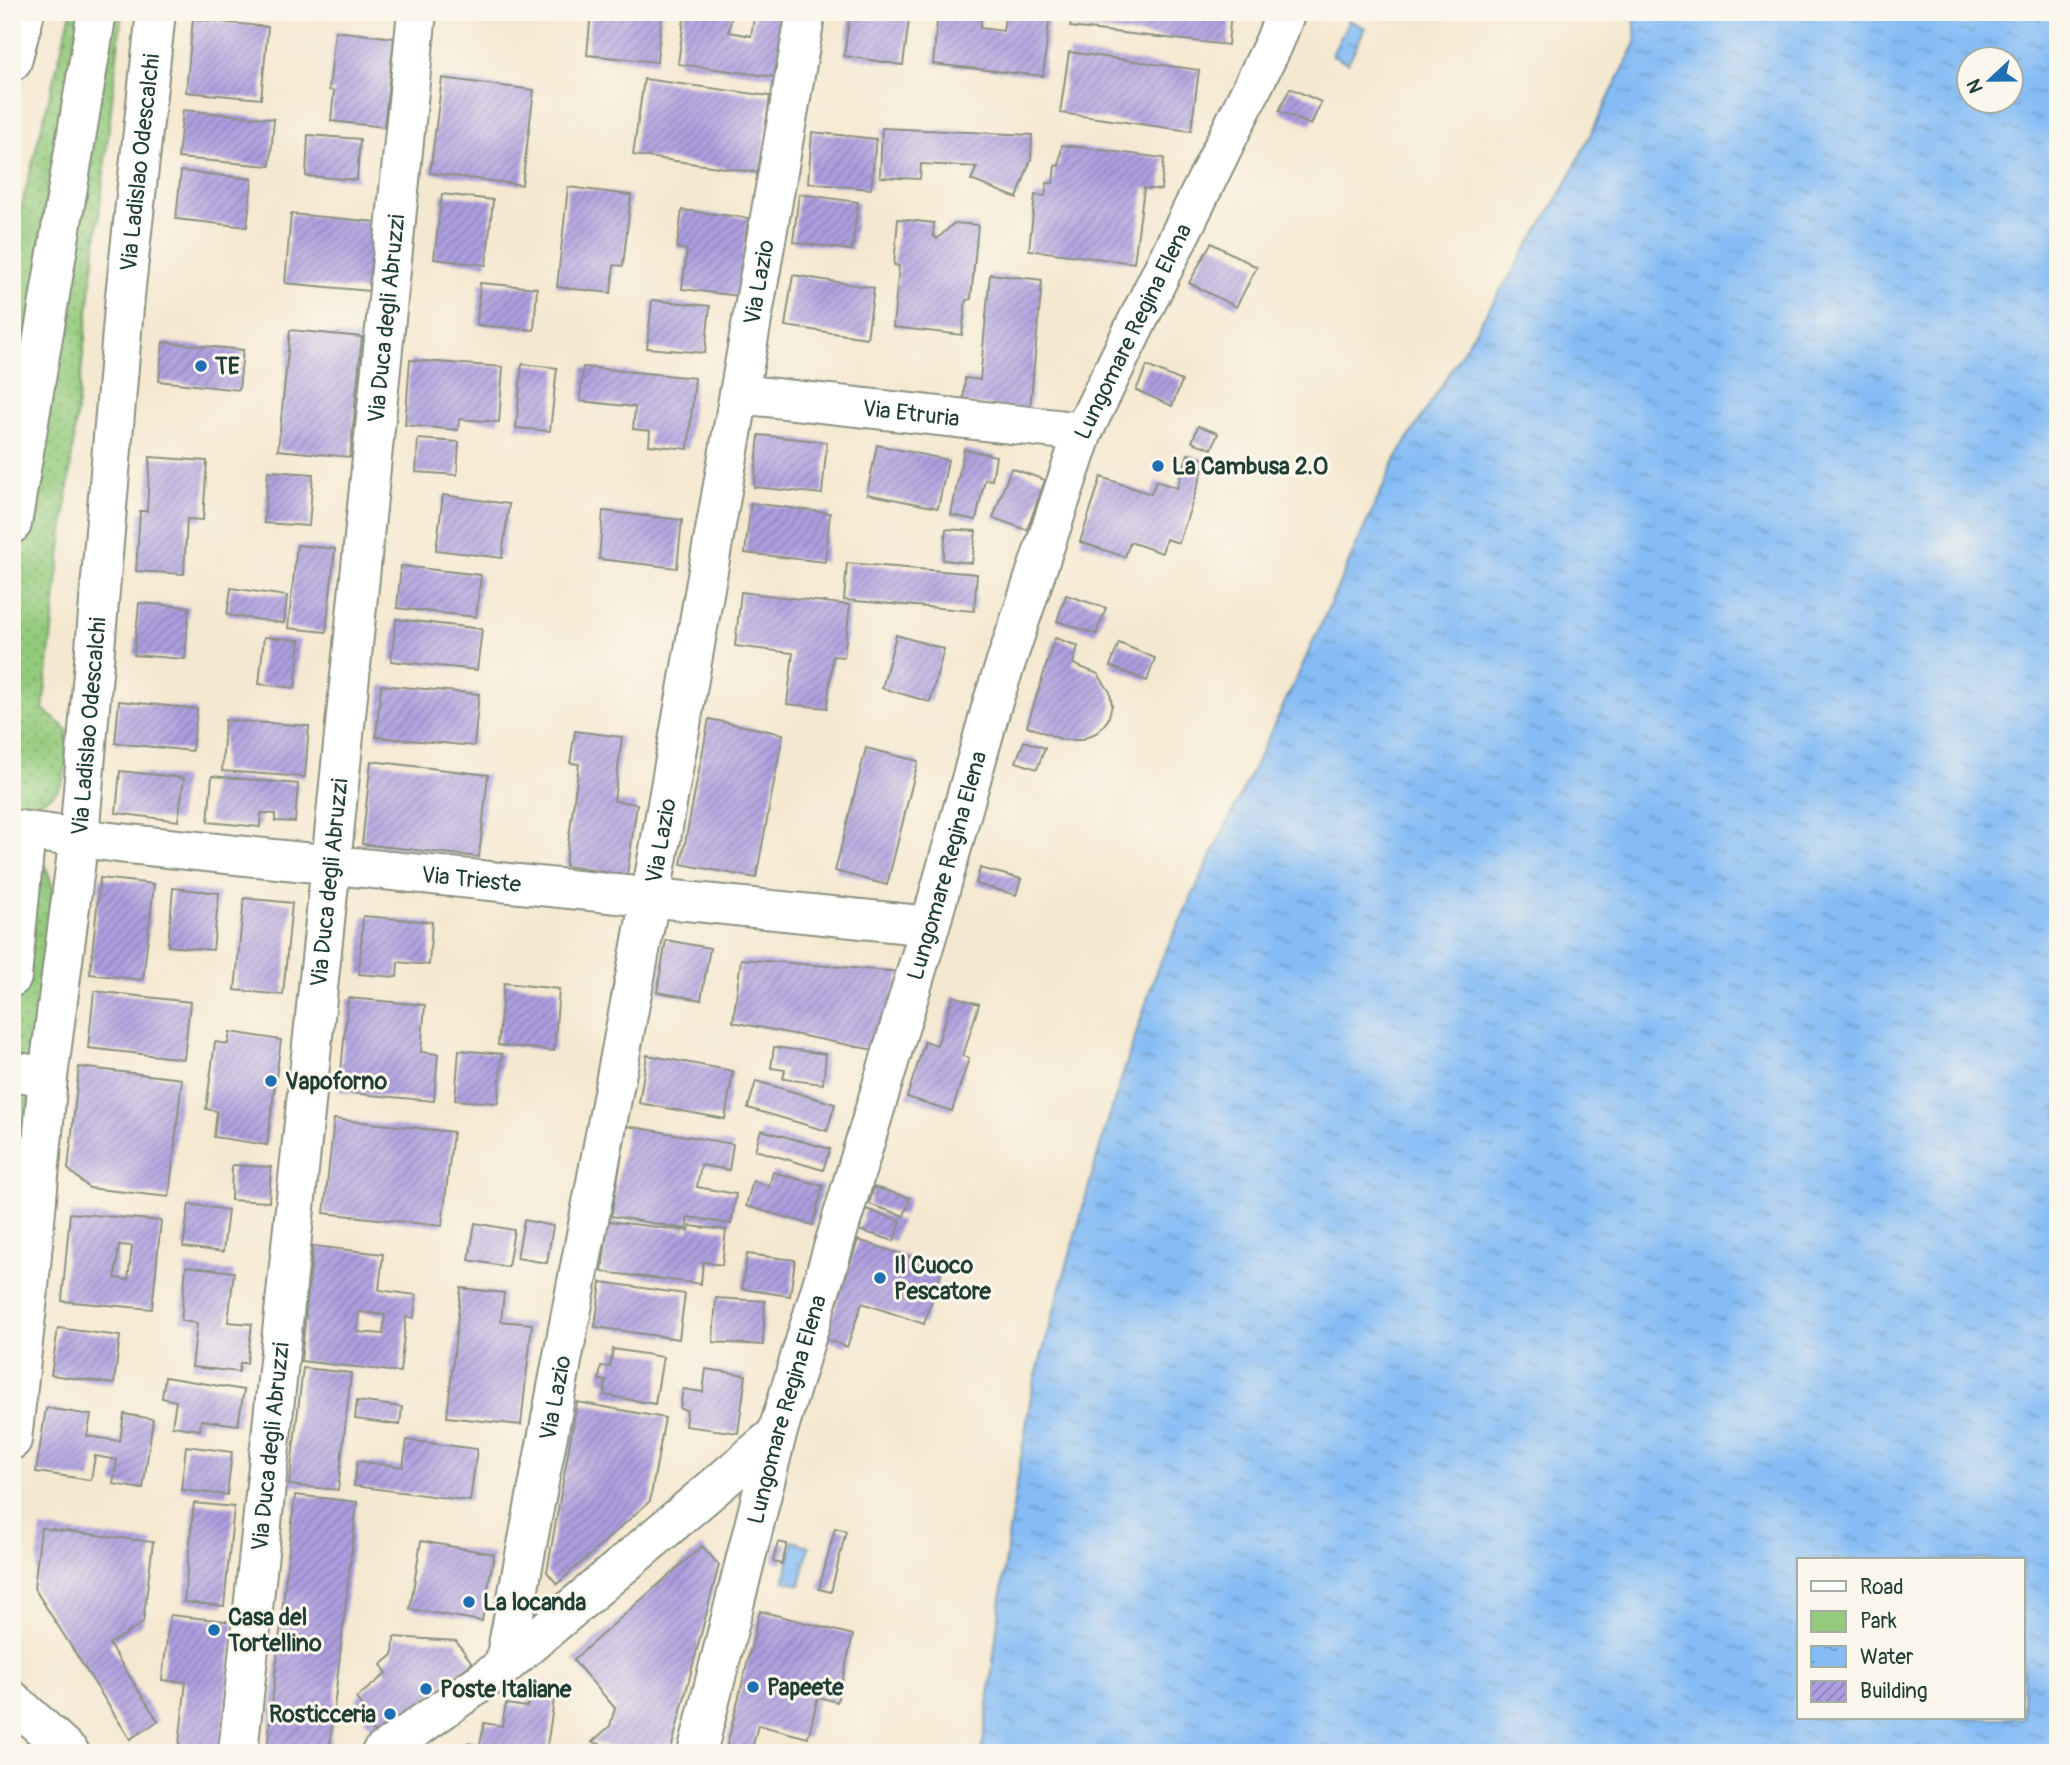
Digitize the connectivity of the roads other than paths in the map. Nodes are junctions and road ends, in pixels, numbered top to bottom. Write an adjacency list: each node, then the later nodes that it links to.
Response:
1 (25, 12): 7 (street)
2 (97, 12): 10 (street)
3 (156, 12): 12 (street, Via Ladislao Odescalchi)
4 (417, 12): 13 (street, Via Duca degli Abruzzi)
5 (806, 12): 8 (street, Via Lazio)
6 (1286, 12): 9 (street, Lungomare Regina Elena)
7 (12, 61)
8 (739, 394): 9 (street, Via Etruria); 14 (street, Via Lazio)
9 (1083, 432): 15 (street, Lungomare Regina Elena)
10 (12, 524)
11 (19, 835): 12 (street, Via Trieste); 16 (street)
12 (79, 837): 13 (street, Via Trieste); 17 (street, Via Ladislao Odescalchi)
13 (331, 864): 14 (street, Via Trieste); 24 (street, Via Duca degli Abruzzi)
14 (650, 898): 15 (street, Via Trieste); 21 (street, Via Lazio)
15 (930, 926): 19 (street, Lungomare Regina Elena)
16 (12, 977)
17 (30, 1074): 18 (street, Via Ladislao Odescalchi)
18 (20, 1297): 20 (street, Via Ladislao Odescalchi)
19 (777, 1434): 21 (street); 26 (street, Lungomare Regina Elena)
20 (12, 1440)
21 (504, 1666): 25 (street)
22 (12, 1700): 23 (street)
23 (70, 1753)
24 (238, 1753)
25 (380, 1753)
26 (696, 1753)

